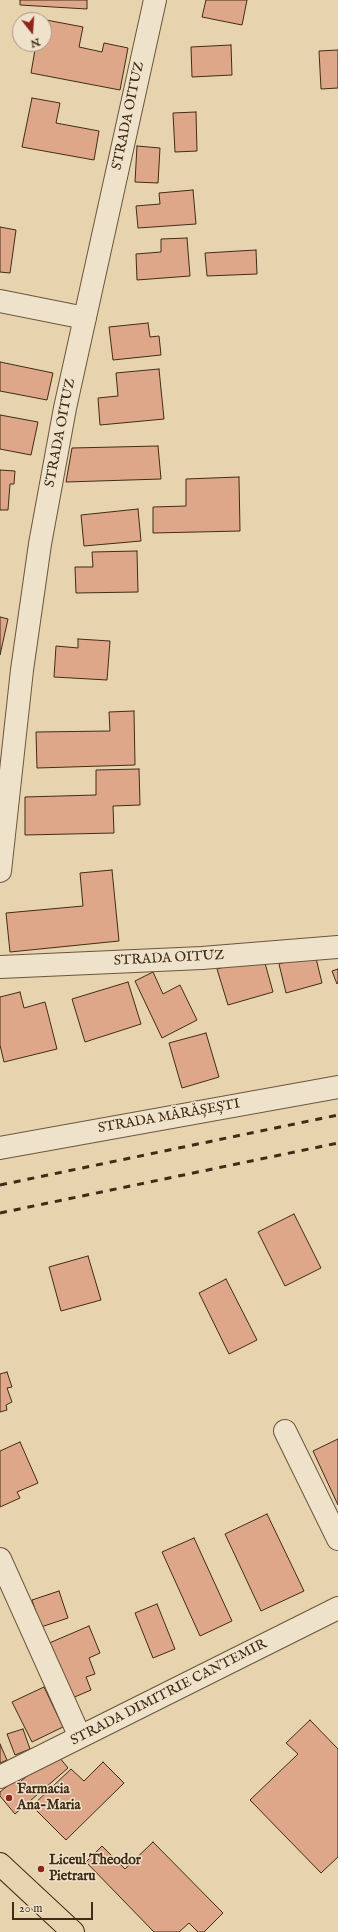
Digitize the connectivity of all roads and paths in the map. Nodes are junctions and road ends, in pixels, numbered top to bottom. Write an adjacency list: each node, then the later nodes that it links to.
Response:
1 (155, 0): 3 (street, STRADA OITUZ)
2 (0, 301): 3 (street)
3 (85, 318): 4 (street, STRADA OITUZ)
4 (0, 871)
5 (338, 946): 6 (street, STRADA OITUZ)
6 (0, 967)
7 (338, 1087): 8 (street, STRADA MĂRĂȘEȘTI)
8 (0, 1148)
9 (285, 1431): 10 (street)
10 (338, 1539)
11 (0, 1559): 13 (street)
12 (338, 1608): 13 (street, STRADA DIMITRIE CANTEMIR)
13 (80, 1737): 14 (street, STRADA DIMITRIE CANTEMIR)
14 (0, 1777)
15 (0, 1864): 16 (main road)
16 (73, 1932)

